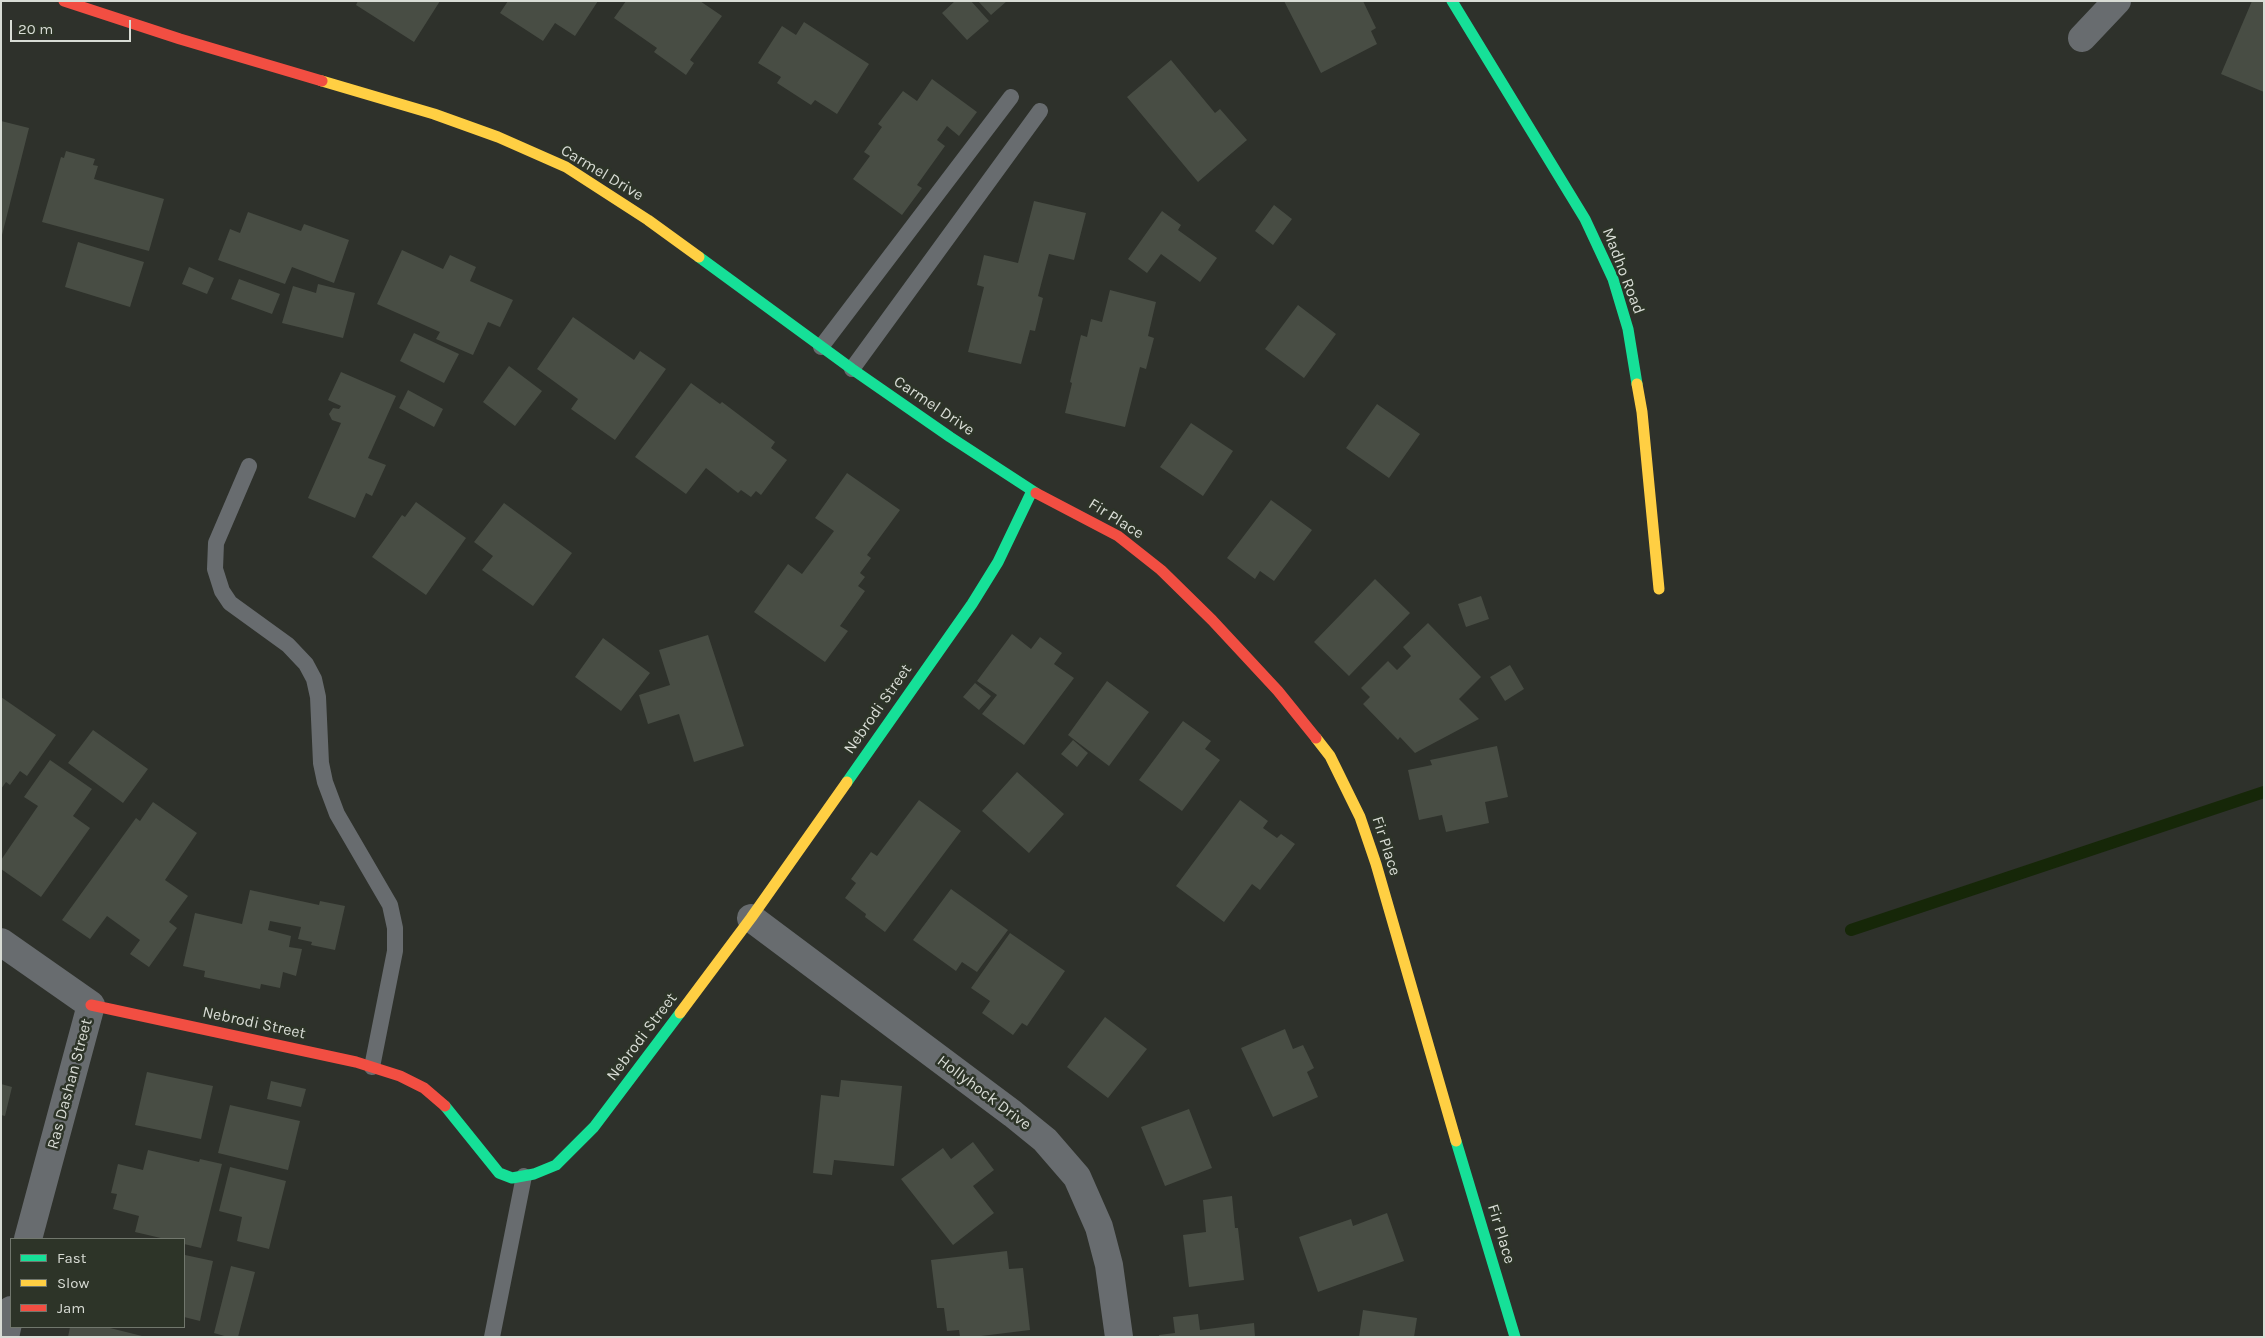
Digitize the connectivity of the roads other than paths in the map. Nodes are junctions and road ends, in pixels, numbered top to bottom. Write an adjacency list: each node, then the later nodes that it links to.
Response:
1 (64, 1): 7 (street, Carmel Drive)
2 (1452, 1): 11 (street, Madho Road)
3 (2117, 1): 4 (street)
4 (2082, 38)
5 (1010, 97): 7 (lane)
6 (1040, 111): 8 (lane)
7 (821, 347): 8 (street, Carmel Drive)
8 (852, 369): 10 (street, Carmel Drive)
9 (249, 466): 15 (lane)
10 (1032, 491): 12 (street, Nebrodi Street); 22 (street, Fir Place)
11 (1659, 589)
12 (751, 918): 16 (street, Nebrodi Street); 21 (street, Hollyhock Drive)
13 (1, 942): 14 (street, Ras Dashan Street)
14 (91, 1005): 15 (street, Nebrodi Street); 17 (street, Ras Dashan Street)
15 (372, 1067): 16 (street, Nebrodi Street)
16 (524, 1176): 20 (lane)
17 (28, 1238)
18 (10, 1314): 19 (street)
19 (5, 1337)
20 (492, 1337)
21 (1119, 1337)
22 (1514, 1337)

